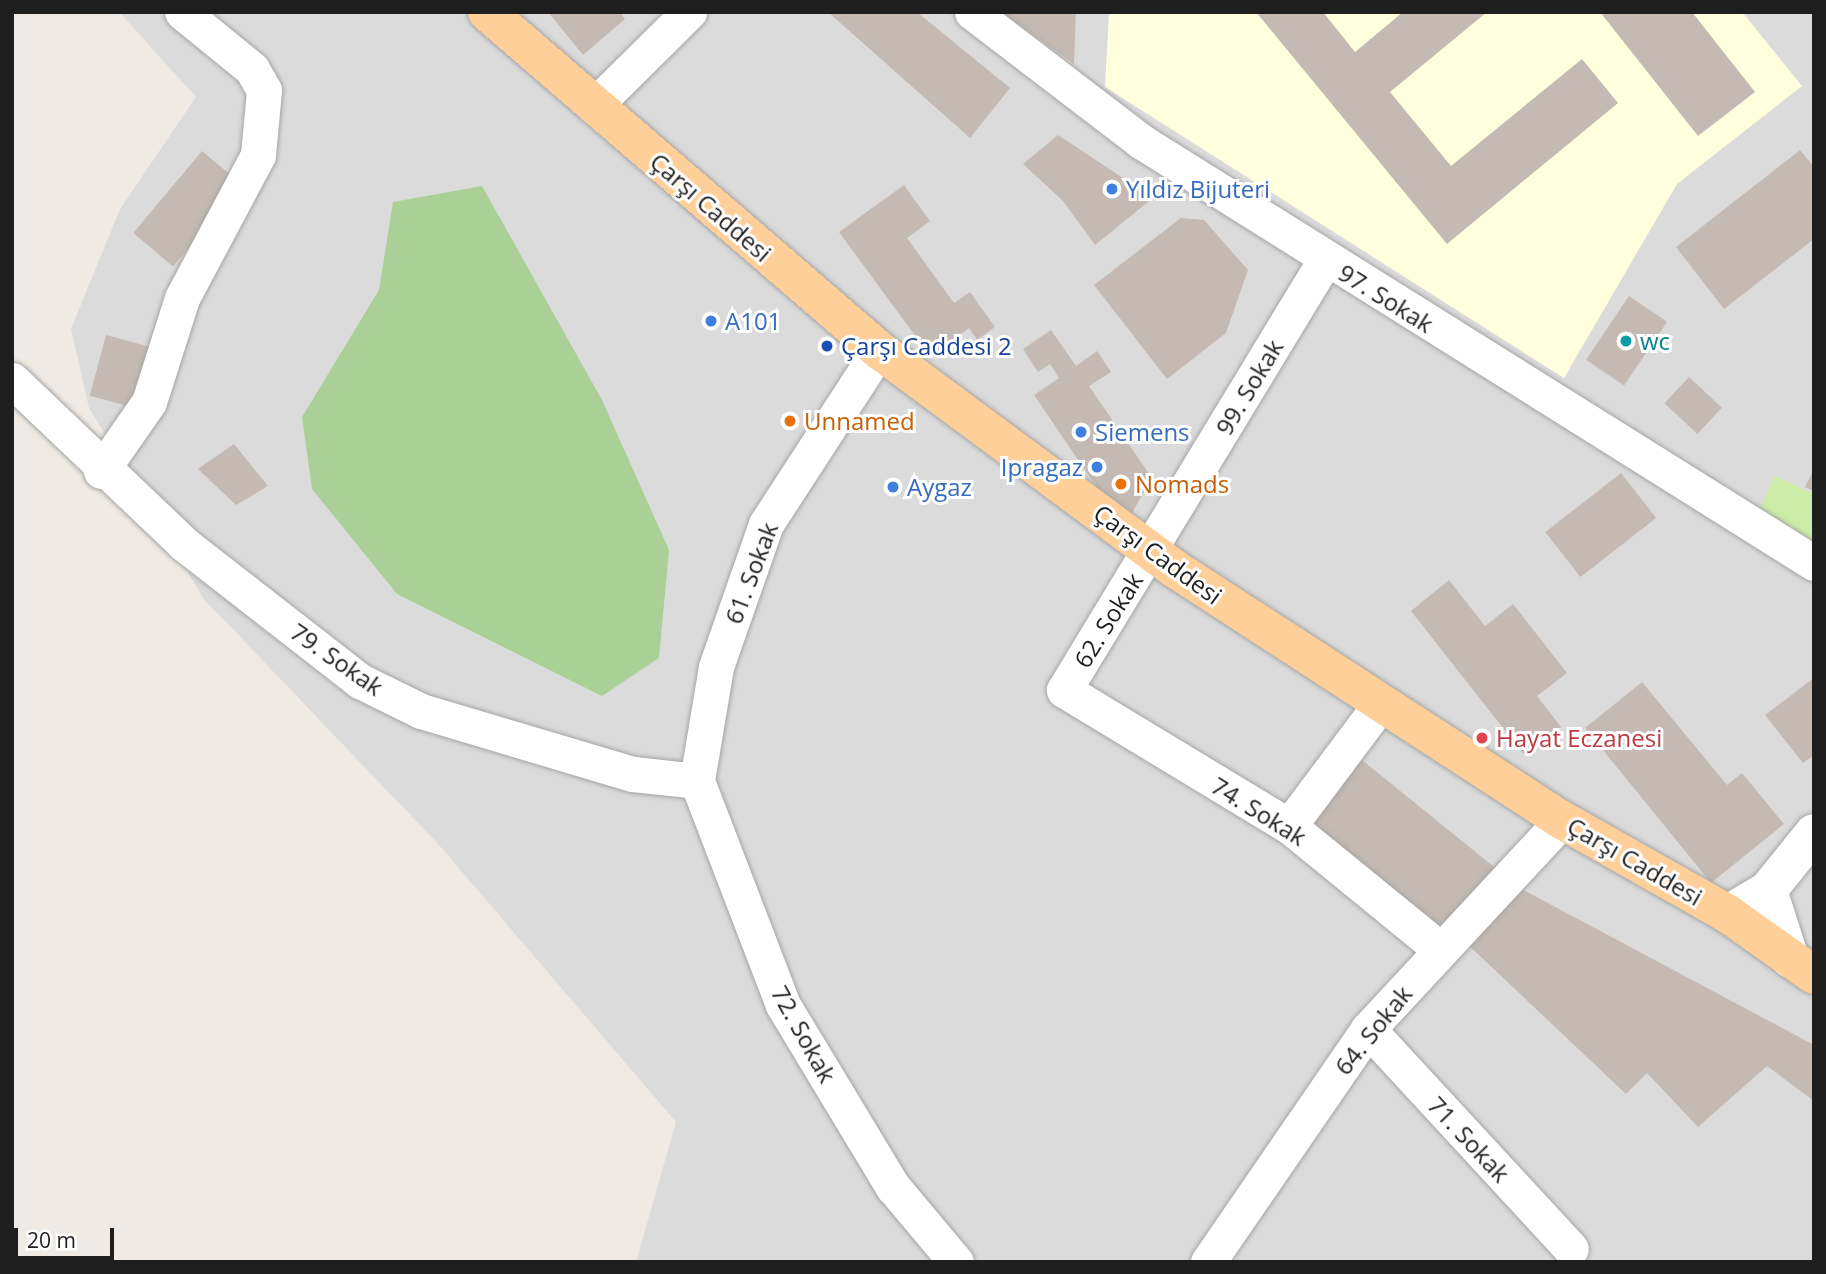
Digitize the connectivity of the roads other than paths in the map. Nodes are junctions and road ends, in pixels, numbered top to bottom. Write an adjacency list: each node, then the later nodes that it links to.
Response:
1 (182, 12): 9 (street)
2 (487, 12): 5 (main road, Çarşı Caddesi)
3 (689, 12): 5 (street)
4 (972, 12): 6 (street, 97. Sokak)
5 (594, 106): 7 (main road, Çarşı Caddesi)
6 (1325, 260): 10 (street, 99. Sokak); 11 (street, 97. Sokak)
7 (879, 350): 10 (main road, Çarşı Caddesi); 14 (street, 61. Sokak)
8 (12, 380): 9 (street, 79. Sokak)
9 (101, 471): 14 (street, 79. Sokak)
10 (1152, 551): 12 (street, 62. Sokak); 13 (main road, Çarşı Caddesi)
11 (1814, 563)
12 (1064, 690): 16 (street, 74. Sokak)
13 (1381, 703): 15 (main road, Çarşı Caddesi); 16 (street)
14 (697, 781): 24 (street, 72. Sokak)
15 (1562, 820): 19 (main road, Çarşı Caddesi); 20 (street, 64. Sokak)
16 (1289, 826): 20 (street, 74. Sokak)
17 (1814, 833): 18 (street)
18 (1768, 890): 19 (street); 21 (street)
19 (1728, 914): 21 (main road, Çarşı Caddesi)
20 (1441, 950): 22 (street, 64. Sokak)
21 (1802, 967)
22 (1368, 1029): 23 (street, 71. Sokak); 25 (street, 64. Sokak)
23 (1571, 1249)
24 (956, 1262)
25 (1208, 1262)

